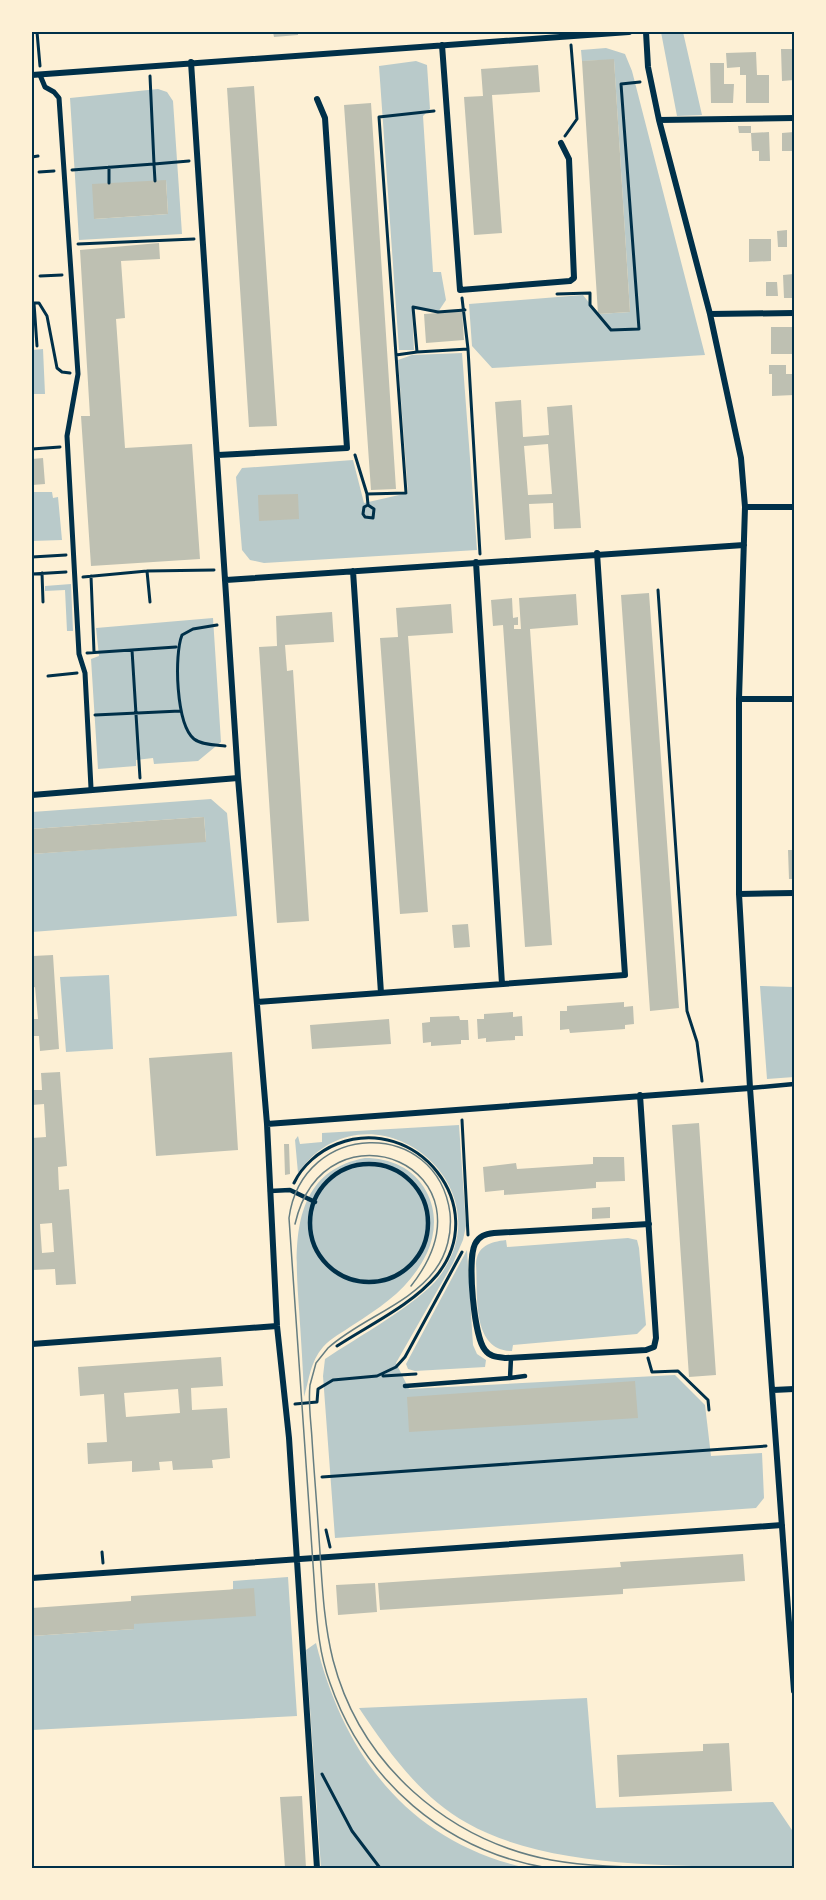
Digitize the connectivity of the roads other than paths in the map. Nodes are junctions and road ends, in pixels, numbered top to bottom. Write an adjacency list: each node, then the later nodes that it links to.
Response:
1 (629, 32): 4 (street)
2 (640, 32): 3 (street)
3 (646, 32): 10 (street)
4 (442, 45): 5 (street); 11 (street)
5 (191, 62): 7 (street); 14 (street)
6 (32, 75): 7 (street)
7 (40, 75): 25 (street)
8 (317, 99): 14 (street)
9 (795, 118): 10 (street)
10 (659, 120): 13 (street)
11 (561, 143)
12 (795, 313): 13 (street)
13 (710, 314): 15 (street)
14 (218, 455): 21 (street)
15 (744, 507): 16 (street); 17 (street)
16 (795, 507)
17 (744, 545): 18 (street); 22 (street)
18 (597, 554): 19 (street); 29 (street)
19 (476, 562): 20 (street); 29 (street)
20 (353, 571): 21 (street); 30 (street)
21 (226, 580): 24 (street)
22 (739, 699): 23 (street); 28 (street)
23 (795, 699)
24 (238, 778): 25 (street); 31 (street)
25 (91, 788): 26 (street)
26 (32, 795)
27 (795, 893): 28 (street)
28 (739, 894): 33 (street)
29 (502, 984): 30 (street)
30 (381, 993): 31 (street)
31 (257, 1002): 35 (street)
32 (795, 1084): 33 (lane)
33 (750, 1088): 34 (street); 46 (street)
34 (640, 1095): 35 (street); 38 (street)
35 (267, 1124): 36 (street)
36 (270, 1191): 37 (lane); 39 (street)
37 (315, 1202): 37 (lane)
38 (649, 1224): 41 (street); 41 (street)
39 (278, 1326): 40 (street); 48 (street)
40 (32, 1344)
41 (511, 1358): 43 (lane)
42 (525, 1376): 43 (lane)
43 (510, 1378): 44 (lane)
44 (405, 1386)
45 (795, 1389): 46 (street)
46 (772, 1390): 47 (street)
47 (782, 1524): 48 (street); 50 (street)
48 (296, 1560): 49 (street); 51 (street)
49 (32, 1578)
50 (795, 1691)
51 (317, 1869)

